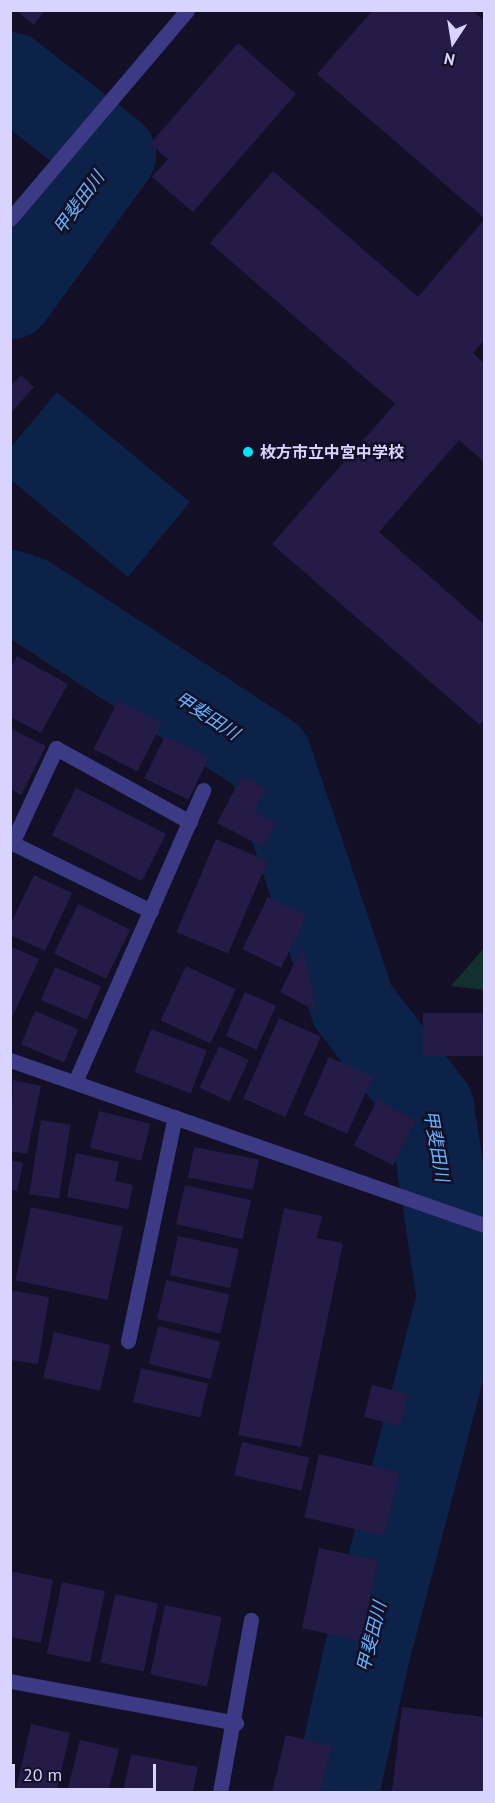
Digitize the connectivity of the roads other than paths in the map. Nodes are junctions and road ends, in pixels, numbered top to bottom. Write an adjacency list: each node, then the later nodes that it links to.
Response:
1 (187, 10): 2 (street)
2 (10, 219)
3 (203, 790): 4 (street)
4 (190, 822): 5 (street); 5 (street)
5 (151, 911): 7 (street)
6 (10, 1060): 7 (street)
7 (75, 1082): 8 (street)
8 (175, 1117): 9 (street); 10 (street)
9 (480, 1225)
10 (128, 1341)
11 (251, 1620): 13 (street)
12 (10, 1681): 13 (street)
13 (236, 1722): 14 (street)
14 (220, 1792)

